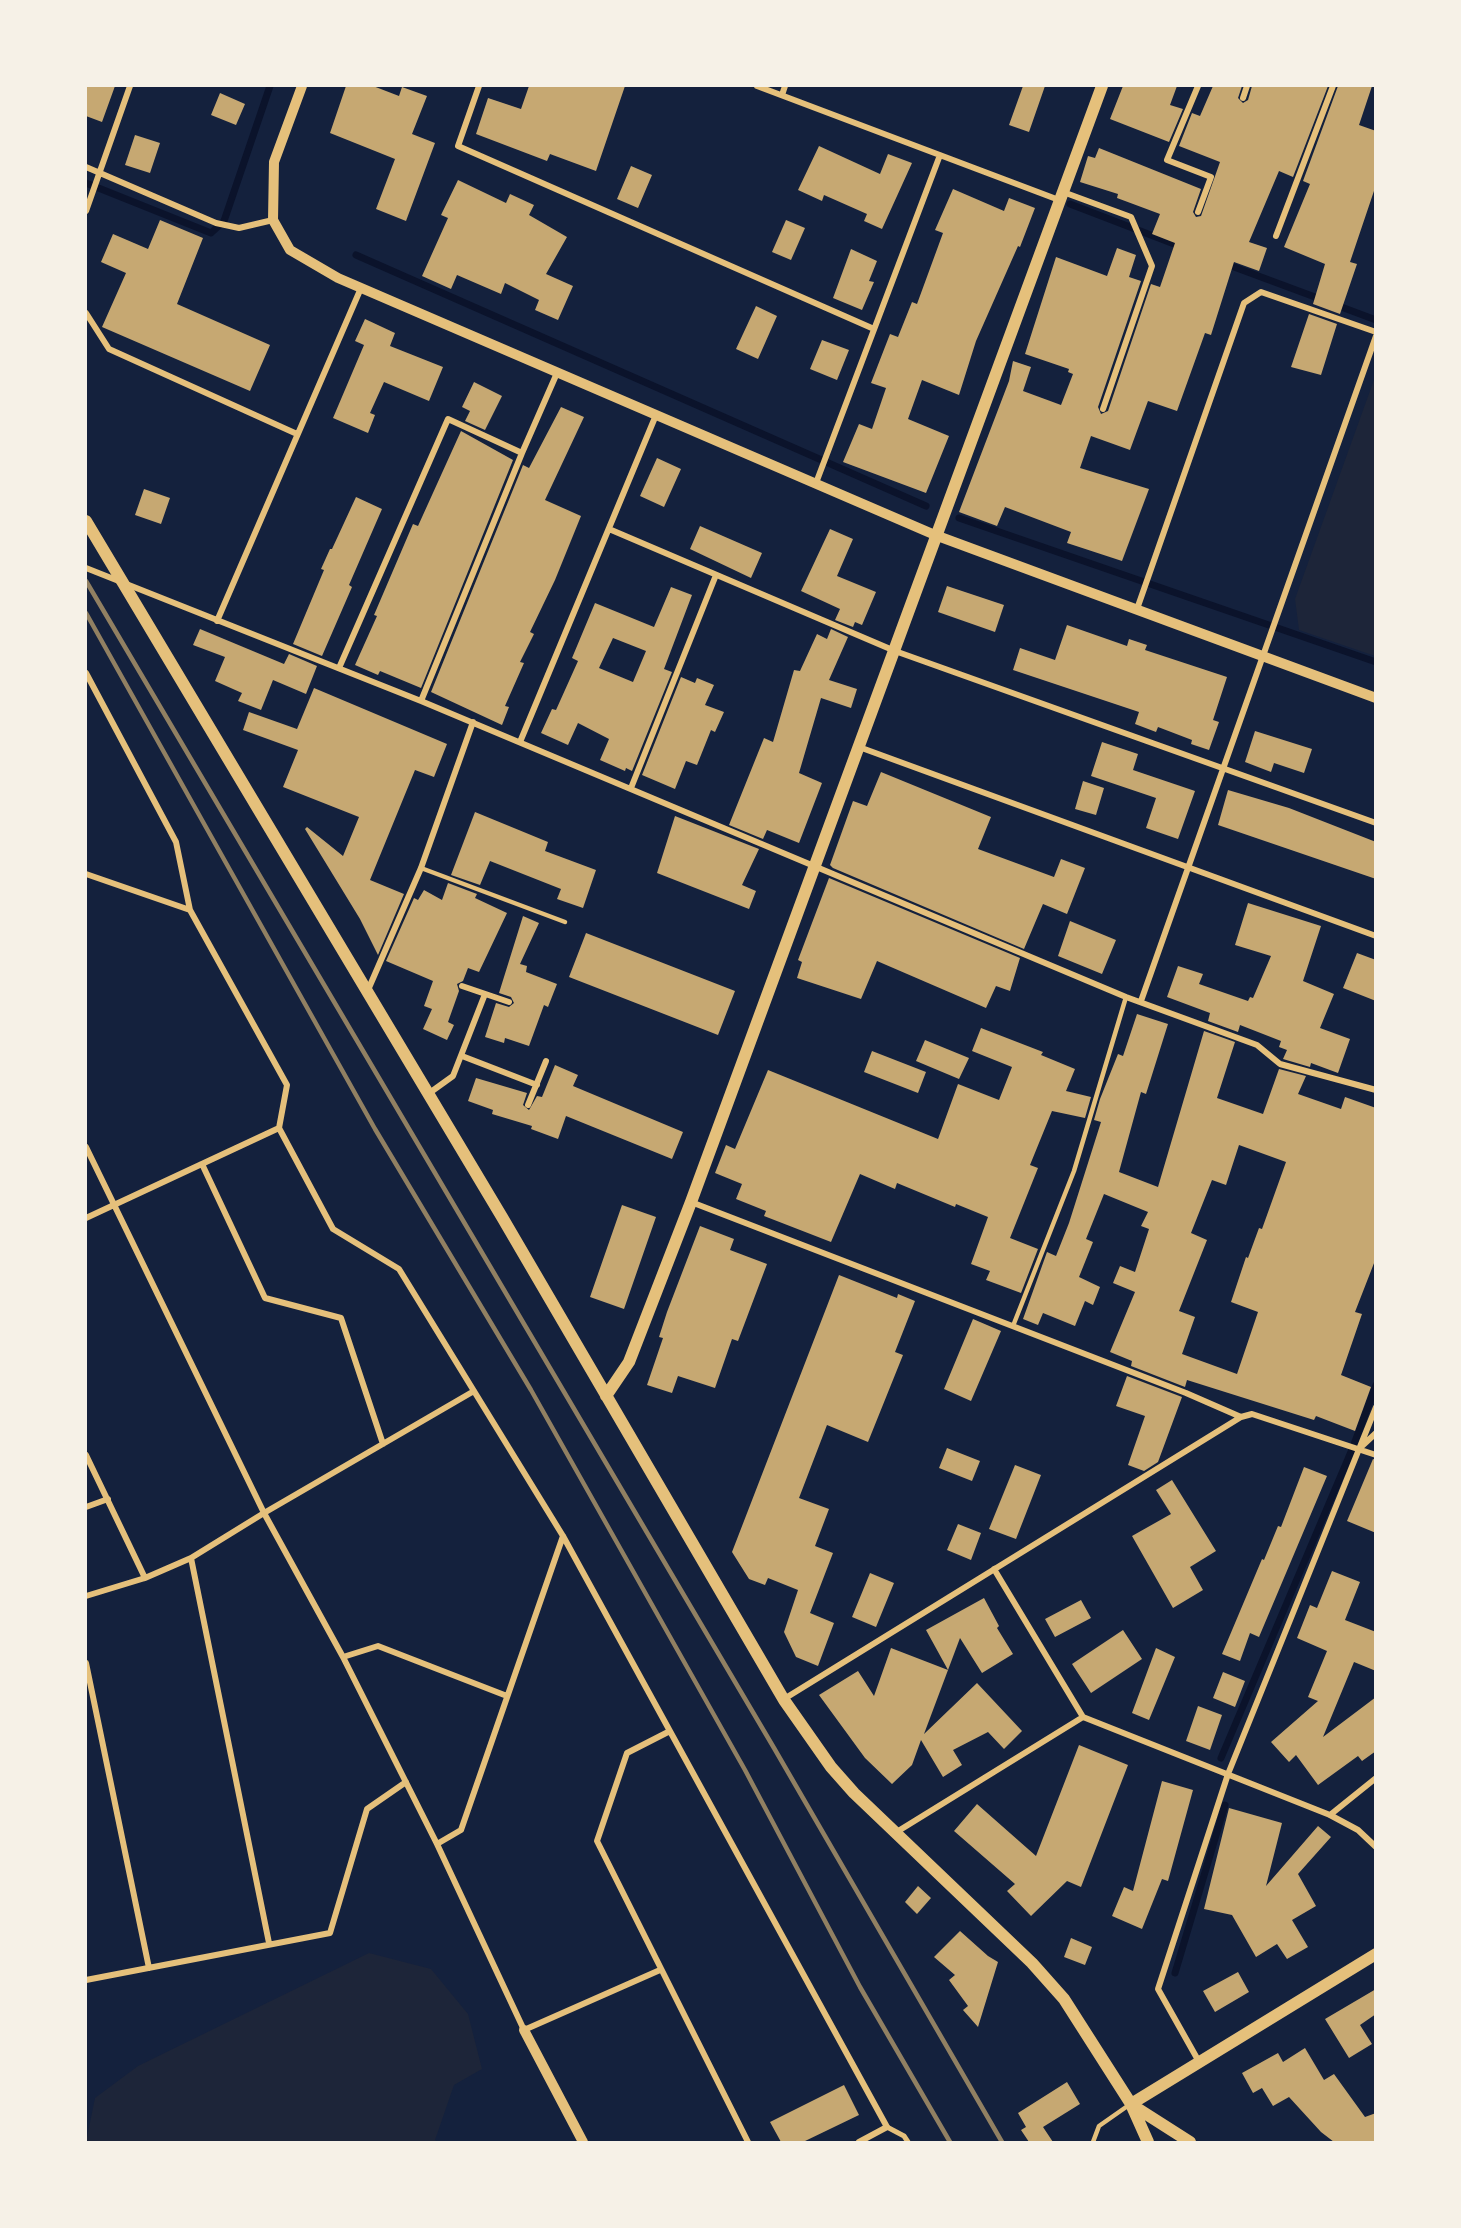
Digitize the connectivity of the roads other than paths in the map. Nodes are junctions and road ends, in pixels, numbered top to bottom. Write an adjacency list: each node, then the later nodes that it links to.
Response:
1 (130, 86): 14 (street)
2 (302, 86): 18 (street)
3 (479, 86): 22 (street)
4 (757, 86): 10 (street)
5 (785, 86): 10 (street)
6 (1102, 86): 15 (main road)
7 (1198, 86): 17 (street)
8 (1247, 86): 11 (street)
9 (1333, 86): 19 (street)
10 (782, 95): 12 (street)
11 (1243, 98)
12 (940, 155): 15 (street); 22 (street)
13 (86, 167): 14 (street)
14 (100, 172): 16 (street); 18 (street)
15 (1062, 196): 25 (street); 32 (main road)
16 (86, 212)
17 (1198, 212)
18 (273, 220): 20 (street)
19 (1276, 236)
20 (361, 288): 24 (street); 27 (street)
21 (86, 312): 27 (street)
22 (874, 329): 29 (street)
23 (1376, 334): 36 (street); 39 (street)
24 (557, 373): 26 (street); 28 (street)
25 (1103, 409)
26 (656, 415): 29 (street); 31 (street)
27 (297, 434): 37 (street)
28 (522, 453): 40 (street); 43 (street)
29 (816, 483): 32 (street)
30 (86, 521): 35 (main road)
31 (609, 529): 34 (street); 45 (street)
32 (935, 535): 36 (street); 38 (main road)
33 (86, 568): 35 (street)
34 (716, 575): 38 (street); 48 (street)
35 (122, 584): 37 (street); 58 (main road)
36 (1137, 609): 39 (street)
37 (217, 621): 40 (street)
38 (894, 651): 46 (main road); 47 (street)
39 (1262, 655): 42 (street); 47 (street)
40 (339, 668): 43 (street)
41 (86, 673): 54 (street)
42 (1376, 698)
43 (422, 701): 44 (street)
44 (473, 722): 45 (street); 51 (street)
45 (520, 742): 48 (street)
46 (859, 747): 50 (street); 52 (main road)
47 (1222, 768): 49 (street); 50 (street)
48 (631, 788): 52 (street)
49 (1376, 823)
50 (1188, 867): 56 (street); 61 (street)
51 (421, 868): 55 (lane); 58 (street)
52 (814, 868): 60 (street); 72 (main road)
53 (86, 874): 54 (street)
54 (190, 910): 69 (street)
55 (565, 922)
56 (1376, 936)
57 (462, 986): 59 (street)
58 (367, 992): 67 (main road)
59 (485, 994): 62 (street); 63 (street)
60 (1126, 997): 61 (street); 75 (lane)
61 (1141, 1001): 66 (street)
62 (509, 1002)
63 (462, 1056): 65 (street); 67 (street)
64 (546, 1061): 65 (street)
65 (537, 1085): 68 (street)
66 (1376, 1090)
67 (427, 1094): 77 (main road)
68 (528, 1105)
69 (279, 1128): 71 (street); 76 (street)
70 (86, 1147): 73 (street)
71 (202, 1164): 73 (street); 81 (street)
72 (691, 1202): 75 (street); 77 (main road)
73 (114, 1205): 74 (street); 87 (street)
74 (86, 1218)
75 (1012, 1326): 79 (street)
76 (474, 1391): 81 (street); 88 (street)
77 (606, 1396): 96 (main road)
78 (1376, 1407): 82 (street)
79 (1241, 1417): 82 (street); 90 (street)
80 (1376, 1433): 82 (street)
81 (383, 1444): 87 (street)
82 (1359, 1449): 84 (street); 99 (street)
83 (86, 1455): 85 (street)
84 (1376, 1455)
85 (108, 1499): 86 (street); 91 (street)
86 (86, 1507)
87 (264, 1513): 89 (street); 93 (street)
88 (562, 1536): 95 (street); 98 (street)
89 (191, 1558): 91 (street); 106 (street)
90 (994, 1569): 96 (street); 97 (street)
91 (145, 1578): 92 (street)
92 (86, 1596)
93 (343, 1656): 95 (street); 101 (street)
94 (86, 1662): 108 (street)
95 (507, 1696): 104 (street)
96 (784, 1700): 103 (main road)
97 (1083, 1717): 99 (street); 103 (street)
98 (670, 1731): 109 (street); 114 (street)
99 (1228, 1774): 102 (street); 112 (street)
100 (1376, 1778): 102 (street)
101 (406, 1782): 104 (street); 106 (street)
102 (1330, 1815): 105 (street)
103 (894, 1834): 113 (main road)
104 (437, 1844): 111 (street)
105 (1376, 1847)
106 (269, 1943): 108 (street)
107 (1376, 1954): 112 (main road)
108 (149, 1968): 110 (street)
109 (660, 1970): 111 (street); 117 (street)
110 (86, 1980)
111 (524, 2030): 116 (street)
112 (1198, 2060): 113 (main road)
113 (1131, 2104): 115 (main road); 120 (lane); 121 (main road)
114 (887, 2127): 118 (street); 119 (street)
115 (1148, 2140)
116 (583, 2142)
117 (748, 2142)
118 (859, 2142)
119 (908, 2142)
120 (1094, 2142)
121 (1190, 2142)

